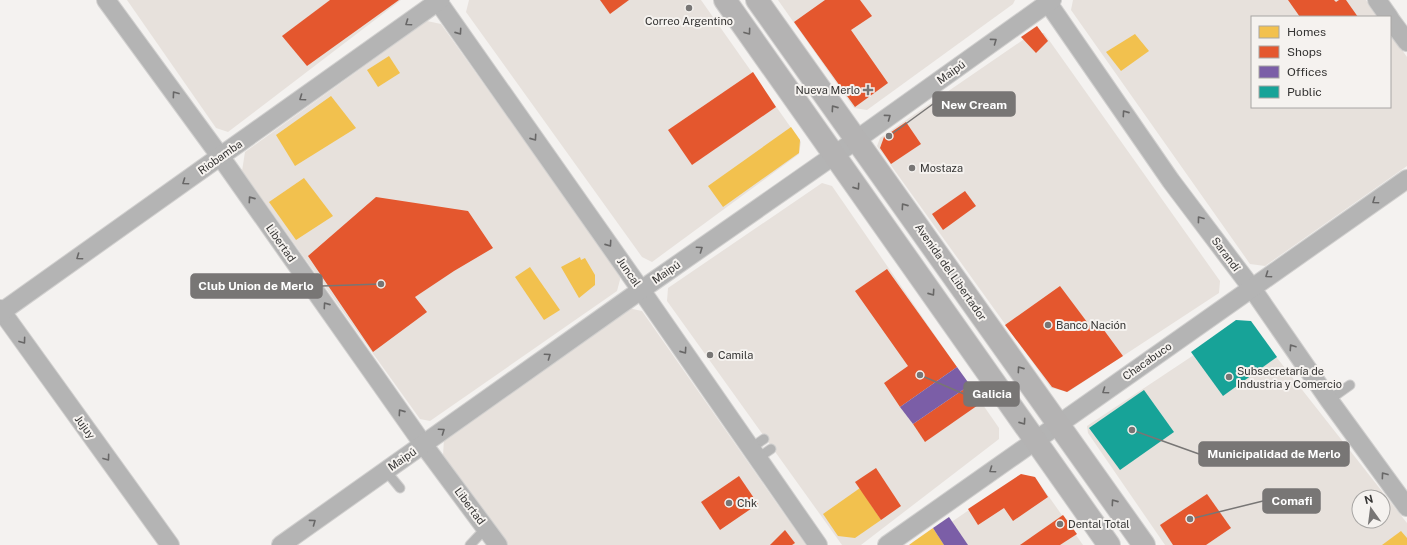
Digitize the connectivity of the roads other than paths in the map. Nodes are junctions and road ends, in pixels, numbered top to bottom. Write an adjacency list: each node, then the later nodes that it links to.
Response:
1 (106, 0): 11 (street, Libertad, one-way to 1)
2 (438, 0): 11 (street, Riobamba, one-way to 11); 15 (street, Juncal, one-way to 15)
3 (725, 0): 12 (main road, one-way to 12)
4 (757, 0): 10 (main road, Avenida del Libertador, one-way to 4)
5 (1377, 0): 7 (street)
6 (1048, 1): 10 (street, Maipú, one-way to 6); 14 (street, Sarandí, one-way to 6)
7 (1388, 16)
8 (1391, 21): 9 (street)
9 (1407, 42)
10 (856, 140): 12 (street, Maipú); 19 (main road, Avenida del Libertador, one-way to 10)
11 (220, 156): 16 (street, Riobamba, one-way to 16); 21 (street, Libertad, one-way to 11)
12 (834, 156): 15 (street, Maipú, one-way to 12); 20 (main road, one-way to 20)
13 (1407, 179): 14 (street, Chacabuco, one-way to 14)
14 (1251, 287): 18 (street, Sarandí, one-way to 14); 19 (street, Chacabuco, one-way to 19)
15 (642, 290): 21 (street, Maipú, one-way to 15); 30 (street, Juncal, one-way to 30)
16 (1, 311): 26 (street, Jujuy, one-way to 26)
17 (1350, 385): 18 (lane)
18 (1329, 400): 24 (street, Sarandí, one-way to 18)
19 (1058, 423): 20 (street, Chacabuco); 33 (main road, Avenida del Libertador, one-way to 19)
20 (1035, 440): 31 (street, Chacabuco, one-way to 31); 32 (main road)
21 (423, 444): 22 (street, Maipú); 25 (street, Libertad)
22 (386, 471): 23 (lane); 27 (street, Maipú, one-way to 22)
23 (400, 488)
24 (1407, 507)
25 (486, 528): 28 (lane); 29 (street, Libertad)
26 (170, 545)
27 (281, 545)
28 (470, 545)
29 (498, 545)
30 (818, 545)
31 (887, 545)
32 (1109, 545)
33 (1144, 545)

